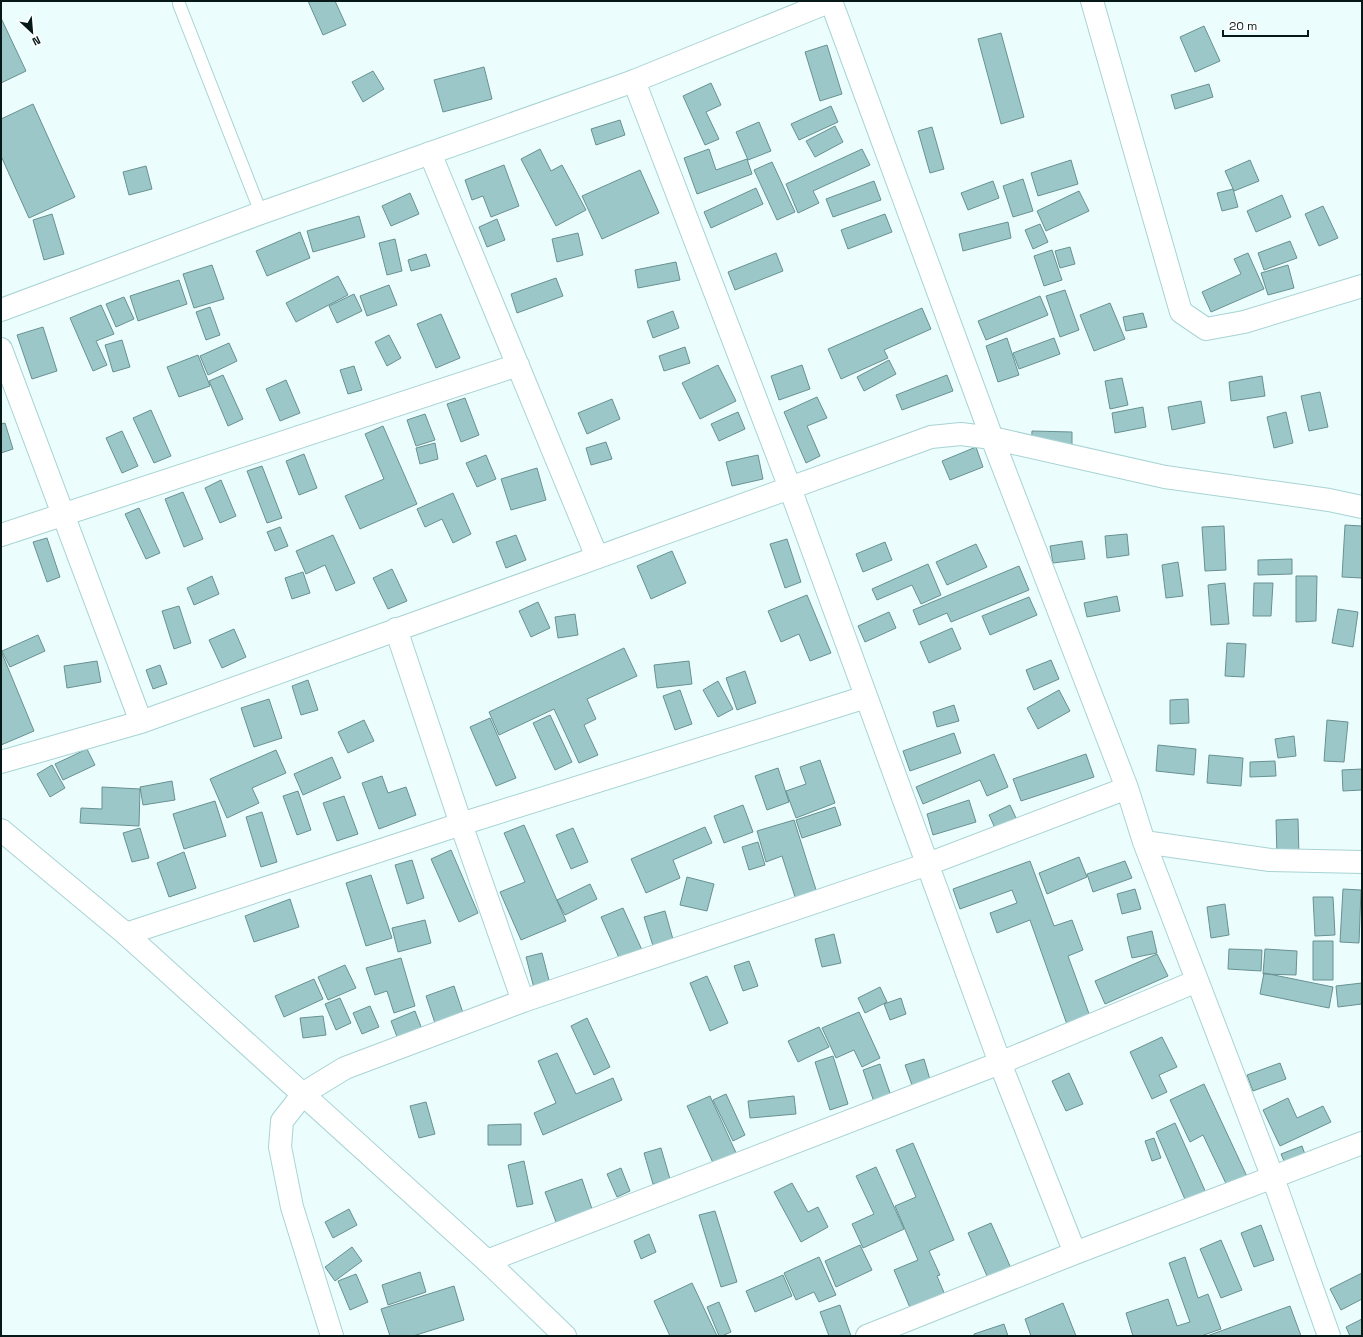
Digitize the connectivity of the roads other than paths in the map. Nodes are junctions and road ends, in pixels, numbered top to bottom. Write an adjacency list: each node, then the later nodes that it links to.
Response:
1 (832, 1): 4 (street); 11 (street)
2 (1092, 1): 7 (street)
3 (179, 4): 6 (lane)
4 (634, 81): 5 (street); 12 (street)
5 (430, 153): 6 (street); 10 (street)
6 (261, 213): 8 (street)
7 (1362, 286)
8 (1, 310)
9 (1, 349): 14 (street)
10 (518, 365): 14 (street); 16 (street)
11 (992, 438): 12 (street); 13 (street); 21 (street)
12 (790, 488): 16 (street); 18 (street)
13 (1362, 507)
14 (63, 514): 15 (street); 19 (street)
15 (1, 535)
16 (597, 557): 17 (street)
17 (396, 630): 19 (street); 22 (street)
18 (866, 697): 22 (street); 26 (street)
19 (141, 722): 20 (street)
20 (1, 762)
21 (1127, 788): 24 (street); 26 (street)
22 (461, 824): 27 (street); 29 (street)
23 (1, 830): 27 (street)
24 (1144, 842): 25 (street); 28 (street)
25 (1362, 862)
26 (928, 864): 29 (street); 30 (street)
27 (126, 934): 31 (street)
28 (1197, 981): 30 (street); 33 (street)
29 (523, 1001): 31 (street)
30 (1000, 1063): 34 (street); 35 (street)
31 (304, 1094): 35 (street); 36 (street)
32 (1362, 1144): 33 (street)
33 (1273, 1178): 34 (street); 39 (street)
34 (1075, 1253): 38 (street)
35 (487, 1261): 37 (street)
36 (332, 1336)
37 (565, 1336)
38 (868, 1336)
39 (1329, 1336)

